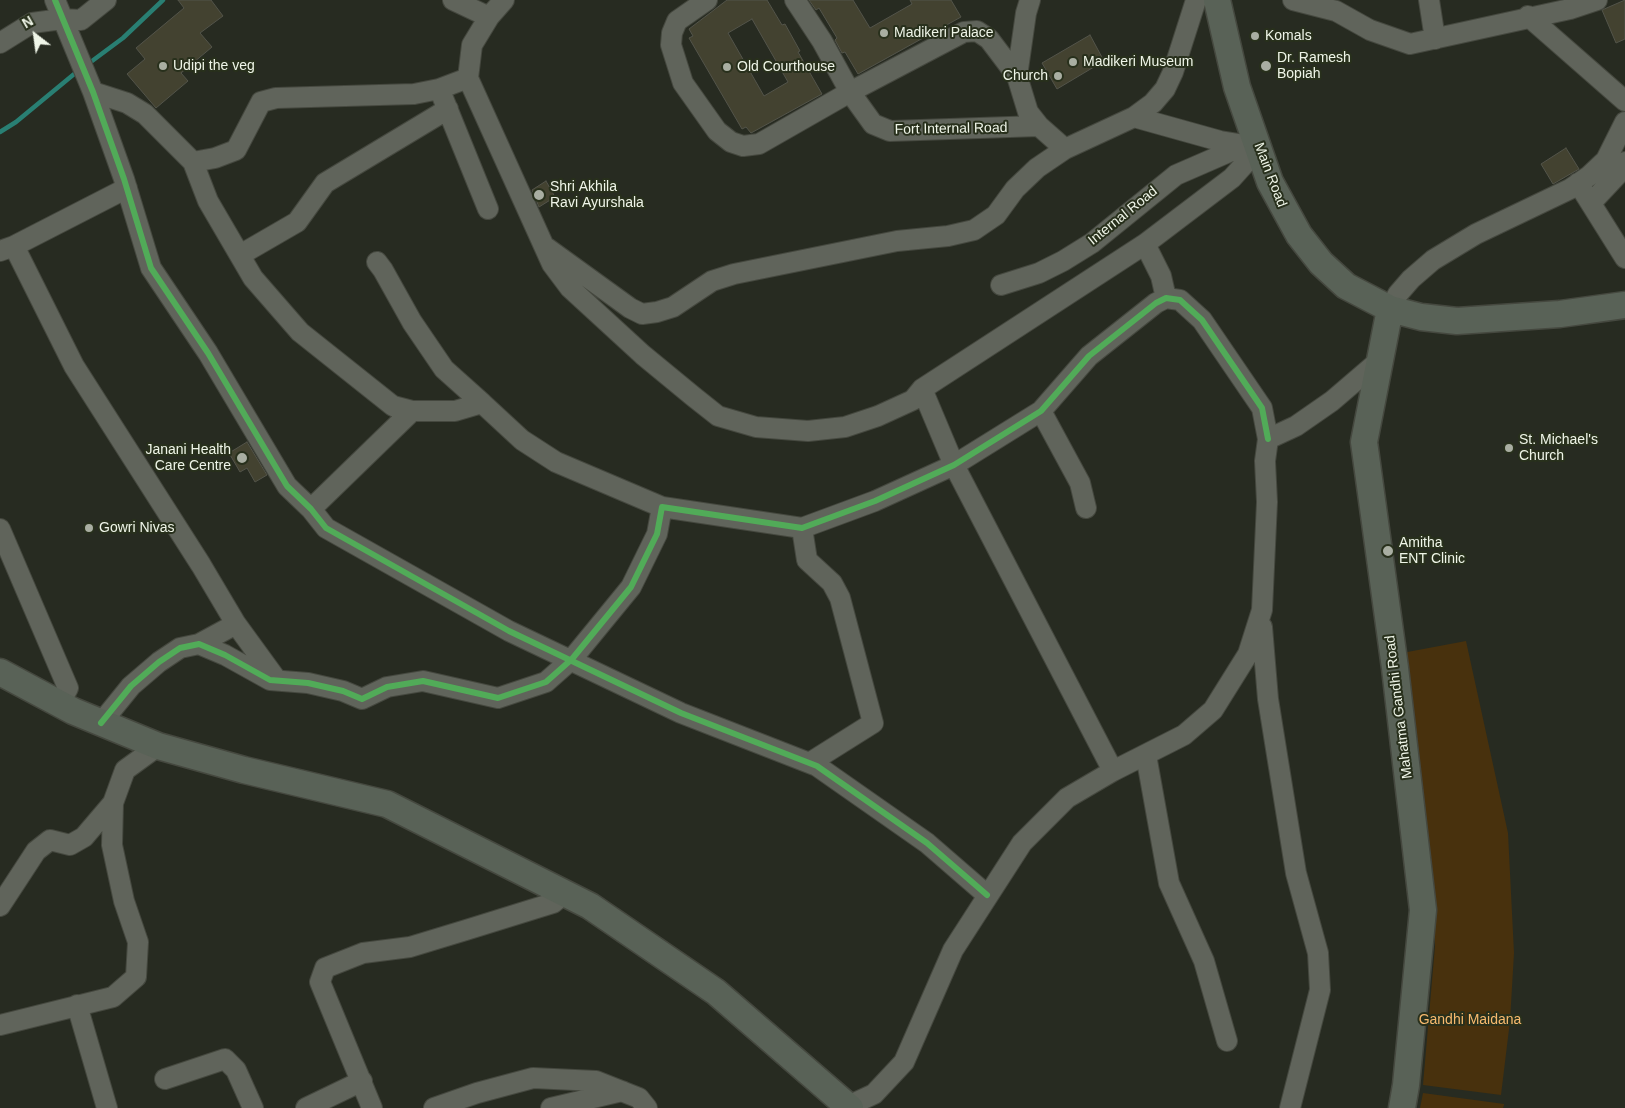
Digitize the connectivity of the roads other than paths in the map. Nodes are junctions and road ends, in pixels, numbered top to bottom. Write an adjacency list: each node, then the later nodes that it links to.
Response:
1 (56, 0): 15 (street)
2 (106, 0): 15 (street)
3 (453, 0): 14 (street)
4 (504, 0): 14 (street)
5 (706, 0): 22 (street)
6 (795, 0): 22 (street, Fort Internal Road)
7 (1030, 0): 18 (street)
8 (1196, 0): 25 (street)
9 (1217, 0): 28 (main road, Main Road)
10 (1293, 0): 16 (street)
11 (1428, 0): 16 (street)
12 (1597, 0): 13 (street)
13 (1528, 16): 16 (street); 23 (street)
14 (489, 17): 19 (street)
15 (62, 19): 17 (street); 21 (street)
16 (1435, 39)
17 (0, 43)
18 (1017, 76): 22 (street); 26 (street)
19 (468, 78): 20 (street); 36 (street)
20 (439, 89): 24 (street); 30 (street)
21 (93, 92): 30 (street); 33 (street)
22 (850, 92): 26 (street, Fort Internal Road)
23 (1625, 101)
24 (448, 109): 35 (street); 39 (street)
25 (1134, 117): 28 (street); 29 (street)
26 (1033, 119): 29 (street)
27 (1625, 122): 32 (street)
28 (1252, 146): 37 (street); 42 (street, Internal Road); 45 (main road, Main Road)
29 (1065, 149): 36 (street)
30 (193, 162): 39 (street)
31 (1625, 162): 34 (street)
32 (1578, 183): 34 (street); 45 (street)
33 (127, 188): 38 (street); 55 (street)
34 (1591, 203): 40 (street)
35 (488, 209)
36 (542, 244): 47 (street)
37 (1145, 244): 43 (street); 47 (street)
38 (7, 248): 59 (street)
39 (240, 255): 49 (street)
40 (1625, 258)
41 (377, 262): 48 (street)
42 (1001, 285)
43 (1166, 298): 50 (street); 51 (street)
44 (1625, 305): 45 (main road, Main Road)
45 (1390, 309): 46 (main road, Mahatma Gandhi Road)
46 (1381, 359): 51 (street); 89 (main road, Mahatma Gandhi Road)
47 (922, 389): 52 (street)
48 (482, 402): 49 (street); 53 (street)
49 (412, 411): 55 (street)
50 (1041, 411): 52 (street); 54 (street)
51 (1268, 439): 58 (street)
52 (954, 465): 56 (street); 69 (street)
53 (662, 507): 56 (street); 61 (street)
54 (1086, 508)
55 (311, 509): 61 (street)
56 (802, 528): 68 (street)
57 (0, 529): 64 (street)
58 (1262, 610): 67 (street); 88 (street)
59 (236, 624): 60 (street); 63 (street)
60 (199, 644): 63 (street); 65 (street)
61 (572, 660): 63 (street); 68 (street)
62 (0, 672): 64 (main road)
63 (276, 680)
64 (59, 704): 65 (main road)
65 (101, 723): 66 (main road)
66 (158, 746): 70 (street); 71 (main road)
67 (1146, 755): 69 (street); 76 (street)
68 (811, 762): 72 (street)
69 (1113, 771): 72 (street)
70 (113, 803): 73 (street); 74 (street)
71 (565, 893): 78 (street); 80 (main road)
72 (986, 895): 80 (street)
73 (0, 906)
74 (77, 1005): 75 (street); 81 (street)
75 (0, 1025)
76 (1227, 1041)
77 (165, 1079): 82 (street)
78 (362, 1082): 83 (street); 84 (street)
79 (617, 1099): 85 (street); 86 (street); 87 (street)
80 (849, 1107)
81 (107, 1108)
82 (253, 1108)
83 (306, 1108)
84 (372, 1108)
85 (434, 1108)
86 (551, 1108)
87 (647, 1108)
88 (1290, 1108)
89 (1402, 1108)

